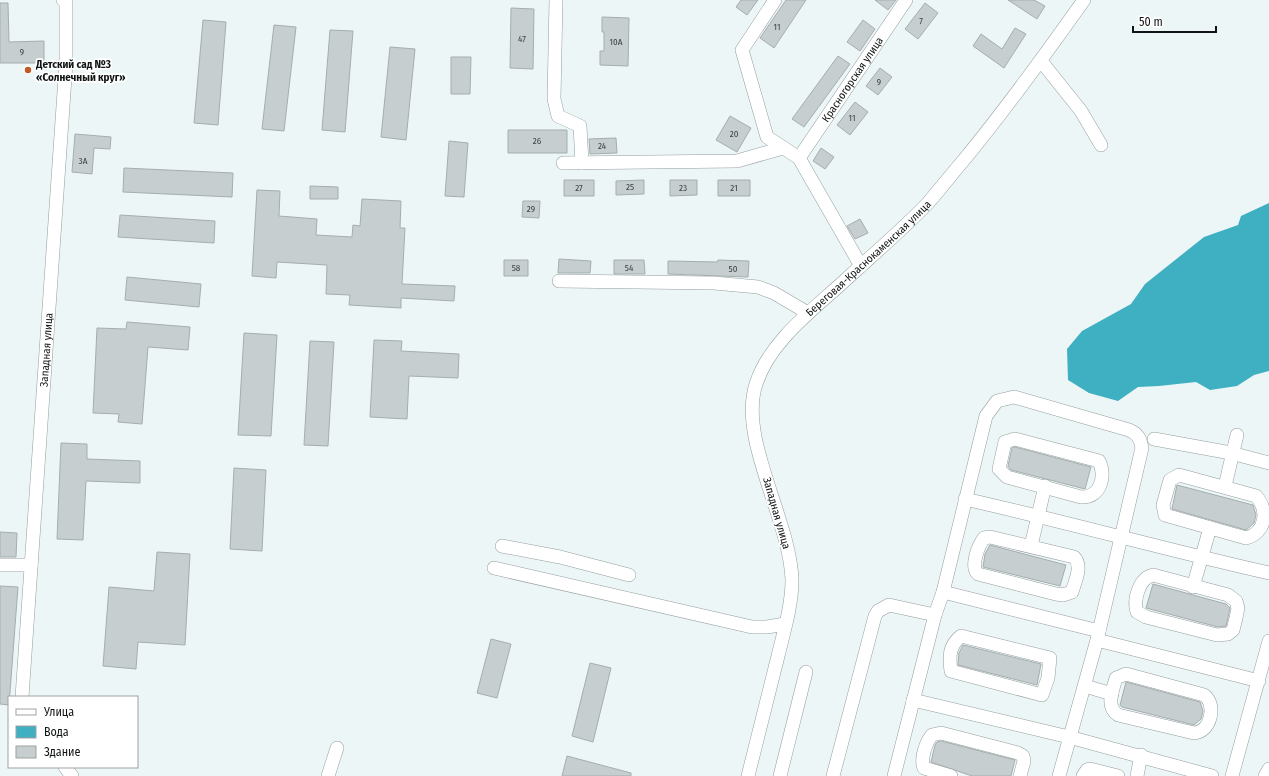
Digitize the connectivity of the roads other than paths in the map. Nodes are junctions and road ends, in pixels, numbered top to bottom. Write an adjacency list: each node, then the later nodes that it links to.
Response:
1 (556, 0): 11 (street)
2 (775, 0): 8 (street)
3 (906, 0): 9 (street, Красногорская улица)
4 (1084, 0): 6 (street, Береговая-Краснокаменская улица)
5 (64, 1): 29 (street, Западная улица)
6 (1041, 61): 7 (street); 12 (street, Береговая-Краснокаменская улица)
7 (1101, 146)
8 (784, 148): 9 (street); 11 (street)
9 (799, 158): 12 (street)
10 (563, 163): 11 (street)
11 (582, 163)
12 (861, 266): 14 (street, Береговая-Краснокаменская улица)
13 (559, 281): 14 (street, Береговая-Краснокаменская улица)
14 (808, 313): 36 (street, Западная улица)
15 (1237, 435): 17 (street)
16 (1154, 439): 17 (street)
17 (1231, 453): 18 (street); 20 (street)
18 (1269, 463)
19 (1045, 486): 19 (street); 22 (street)
20 (1225, 486): 23 (street); 23 (street)
21 (965, 499): 22 (street); 24 (street); 34 (street)
22 (1038, 515): 24 (street); 26 (street)
23 (1210, 528): 27 (street)
24 (1121, 536): 27 (street); 37 (street)
25 (502, 546): 32 (street)
26 (1031, 546): 26 (street)
27 (1201, 558): 31 (street); 33 (street)
28 (0, 565): 29 (street)
29 (31, 565): 45 (street, Западная улица)
30 (494, 568): 36 (street)
31 (1269, 573)
32 (629, 575)
33 (1193, 587): 33 (street)
34 (943, 592): 35 (street); 37 (street)
35 (935, 615): 39 (street); 56 (street)
36 (785, 624): 54 (street, Западная улица)
37 (1098, 635): 42 (street); 43 (street)
38 (1269, 641): 42 (street)
39 (927, 649): 40 (street); 46 (street)
40 (949, 655): 40 (street)
41 (806, 672): 55 (street)
42 (1259, 681): 65 (street)
43 (1085, 686): 44 (street); 47 (street)
44 (1112, 694): 44 (street)
45 (22, 696)
46 (913, 700): 47 (street); 57 (street)
47 (1069, 737): 49 (street); 60 (street)
48 (337, 748): 53 (street)
49 (1141, 756): 63 (street); 64 (street)
50 (66, 768): 52 (street)
51 (1269, 769): 66 (street)
52 (72, 776)
53 (328, 776)
54 (748, 776)
55 (780, 776)
56 (833, 776)
57 (894, 776)
58 (951, 776): 59 (street)
59 (1020, 776)
60 (1059, 776)
61 (1083, 776): 62 (street)
62 (1118, 776)
63 (1137, 776)
64 (1212, 776)
65 (1233, 776)
66 (1265, 776)

